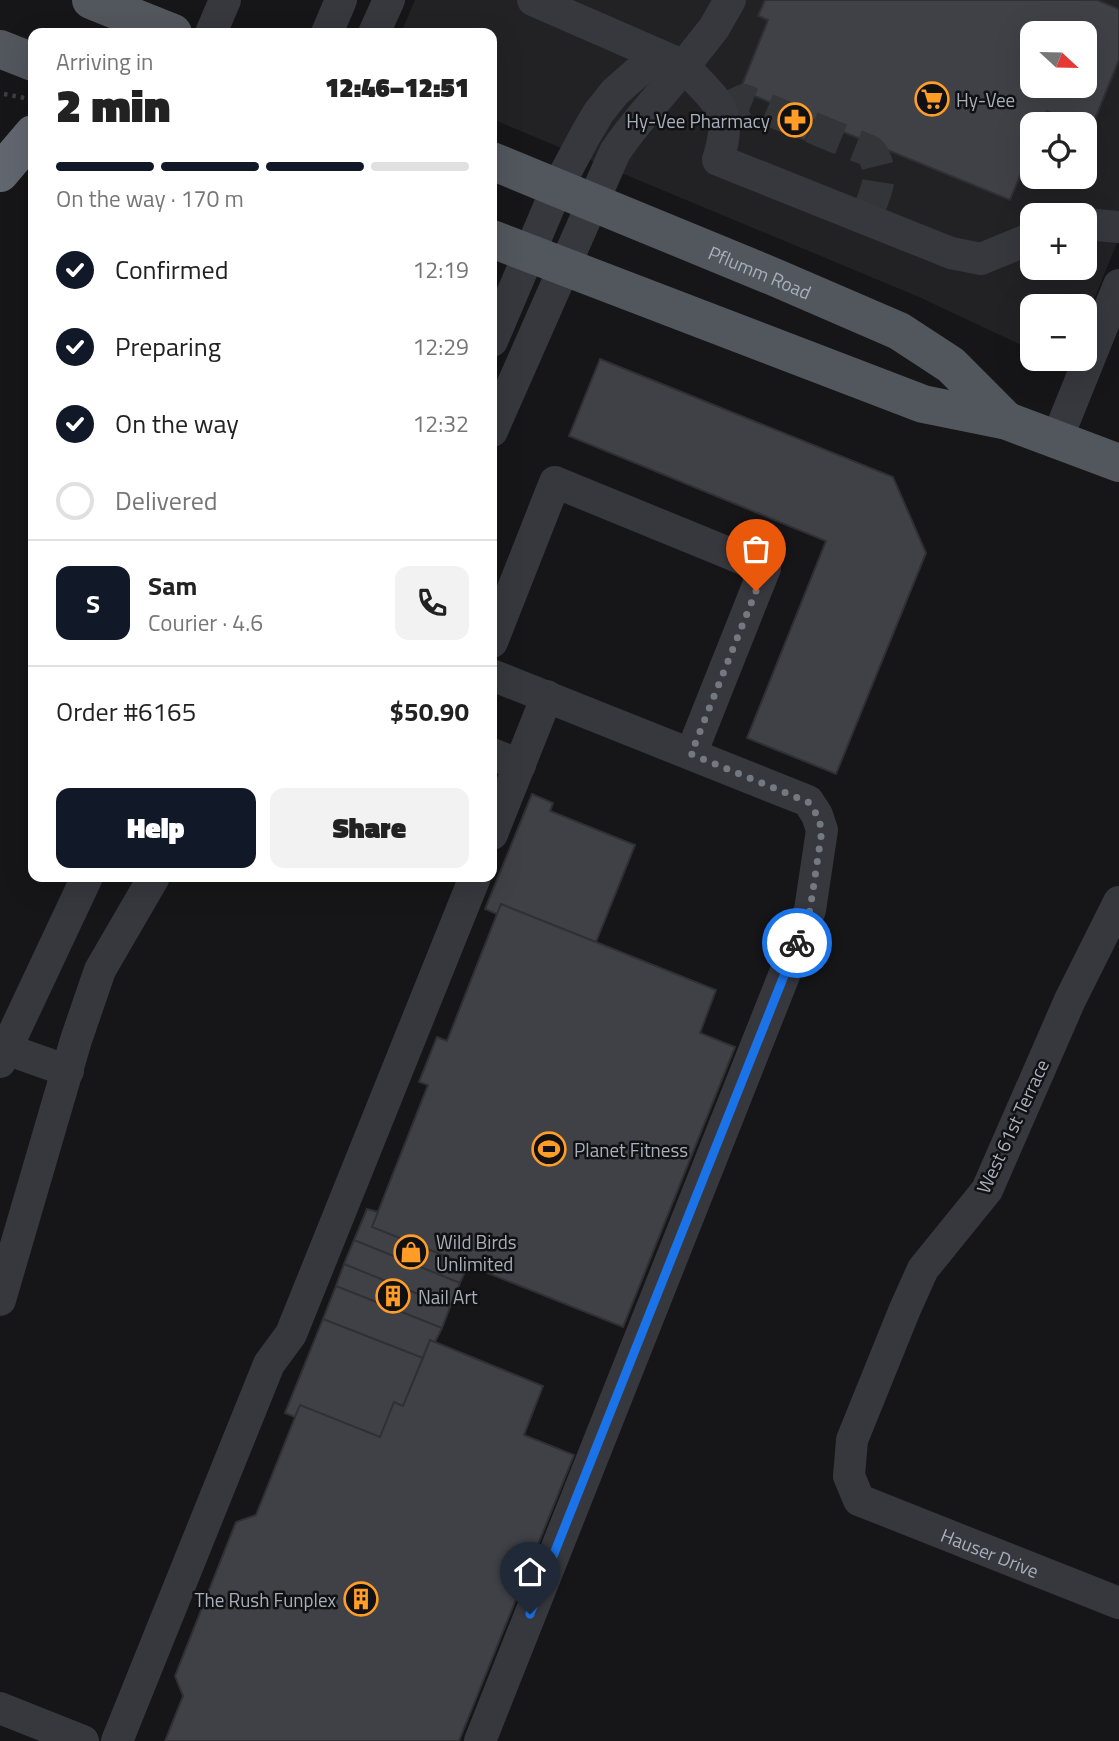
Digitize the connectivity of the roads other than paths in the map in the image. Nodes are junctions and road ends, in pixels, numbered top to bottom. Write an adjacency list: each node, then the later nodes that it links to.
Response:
1 (91, 0): 7 (main road)
2 (225, 0): 8 (street)
3 (341, 0): 9 (street)
4 (389, 0): 10 (street)
5 (533, 0): 12 (street)
6 (730, 0): 12 (street)
7 (161, 28)
8 (213, 28)
9 (329, 28)
10 (376, 28)
11 (0, 50): 13 (main road)
12 (671, 60): 17 (street); 21 (street)
13 (28, 93)
14 (28, 105): 16 (highway)
15 (497, 163): 17 (main road, Pflumm Road)
16 (0, 173)
17 (574, 195): 22 (street); 26 (main road, Pflumm Road)
18 (1097, 225): 19 (street)
19 (1119, 228)
20 (497, 241): 22 (main road, Pflumm Road)
21 (1020, 243)
22 (545, 260): 24 (street); 25 (street); 26 (main road, Pflumm Road)
23 (1119, 285): 27 (street)
24 (497, 333)
25 (497, 415)
26 (1007, 421): 27 (main road, Pflumm Road)
27 (1057, 439): 28 (main road, Pflumm Road)
28 (1119, 463)
29 (497, 629): 32 (street)
30 (497, 677): 31 (street)
31 (547, 696): 32 (street); 33 (street)
32 (691, 754): 47 (street)
33 (506, 760): 34 (street)
34 (497, 808)
35 (85, 882): 39 (street)
36 (151, 882): 40 (street)
37 (473, 882): 46 (street)
38 (1119, 902): 42 (street, West 61st Terrace)
39 (3, 1056): 40 (street)
40 (68, 1071): 41 (street)
41 (0, 1300)
42 (859, 1500): 43 (street, Hauser Drive)
43 (1119, 1603)
44 (0, 1708): 45 (street)
45 (83, 1741)
46 (117, 1741)
47 (480, 1741)

